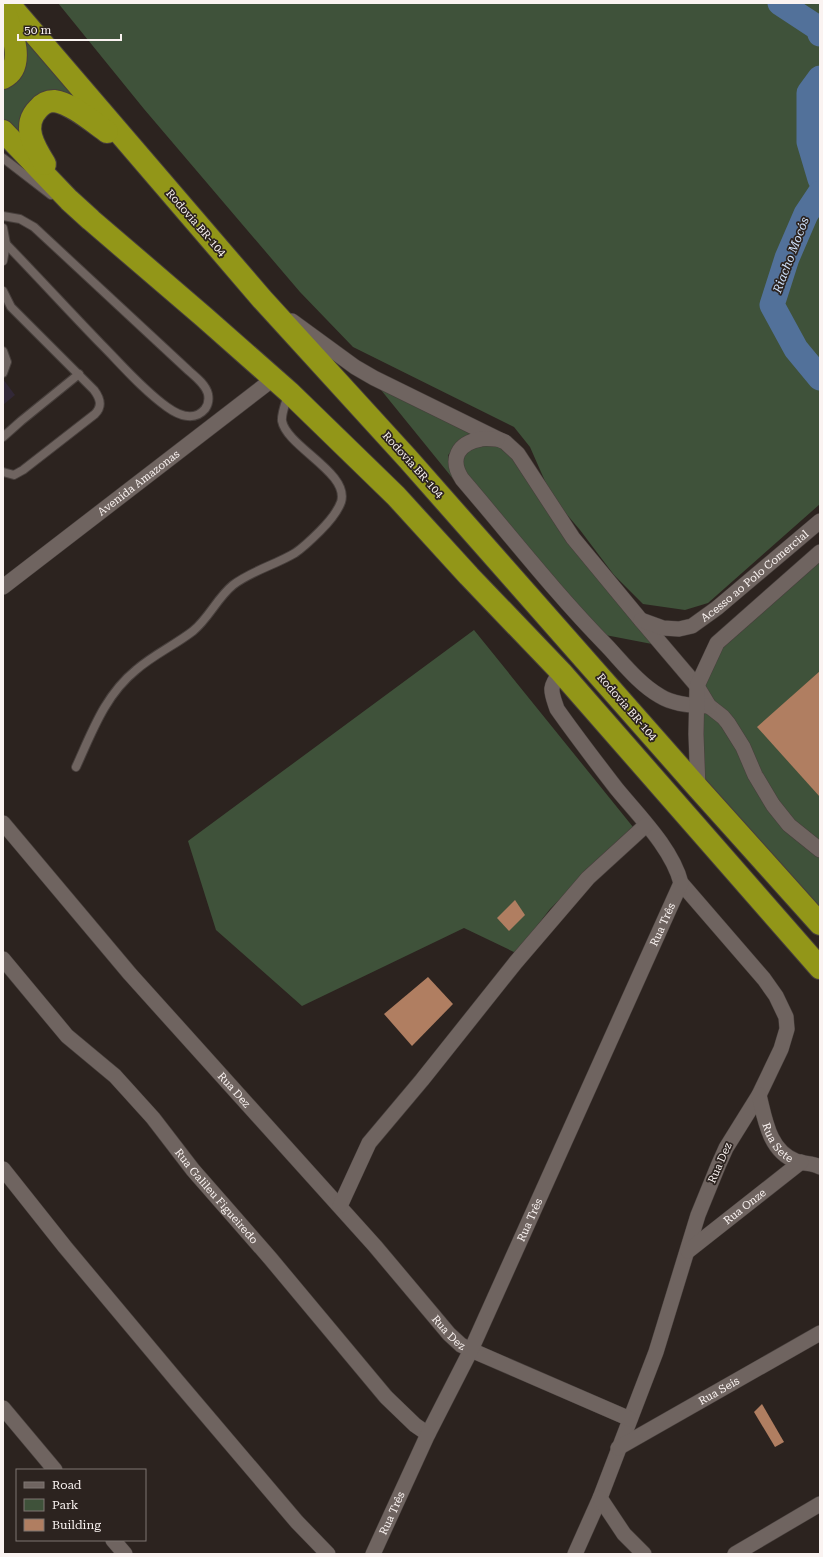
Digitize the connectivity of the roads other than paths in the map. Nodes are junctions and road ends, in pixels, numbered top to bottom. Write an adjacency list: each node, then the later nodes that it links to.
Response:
1 (8, 3): 5 (highway, Rodovia BR-104)
2 (3, 7): 3 (highway)
3 (3, 78)
4 (3, 131): 7 (highway)
5 (132, 150): 7 (highway); 14 (highway, Rodovia BR-104)
6 (3, 158): 9 (lane)
7 (70, 200): 9 (highway)
8 (3, 216): 11 (lane)
9 (91, 220): 18 (highway)
10 (3, 228): 11 (lane)
11 (6, 244): 12 (lane)
12 (3, 261)
13 (3, 291): 17 (lane)
14 (262, 299): 20 (street); 30 (highway, Rodovia BR-104)
15 (3, 351): 16 (lane)
16 (3, 374)
17 (79, 374): 19 (lane); 21 (lane)
18 (281, 386): 24 (street, Avenida Amazonas); 26 (highway); 29 (lane)
19 (3, 437)
20 (498, 439): 25 (street); 28 (street)
21 (3, 472)
22 (820, 521): 25 (street, Acesso ao Polo Comercial)
23 (820, 552): 27 (street)
24 (3, 586)
25 (640, 619): 27 (street)
26 (561, 672): 32 (street); 37 (highway)
27 (697, 686): 28 (street)
28 (703, 706): 30 (street); 33 (street)
29 (76, 767)
30 (698, 788): 35 (highway, Rodovia BR-104)
31 (3, 823): 42 (street, Rua Dez)
32 (646, 825): 34 (street); 42 (street)
33 (820, 850)
34 (681, 883): 38 (street, Rua Dez); 45 (street, Rua Três)
35 (820, 924)
36 (3, 959): 48 (street, Rua Galileu Figueiredo)
37 (820, 968)
38 (759, 1095): 39 (street, Rua Sete); 43 (street, Rua Dez)
39 (801, 1162): 40 (street, Rua Sete); 43 (street, Rua Onze)
40 (820, 1166)
41 (3, 1169): 55 (street)
42 (340, 1206): 45 (street, Rua Dez)
43 (688, 1251): 47 (street, Rua Dez)
44 (820, 1333): 49 (street, Rua Seis)
45 (471, 1350): 47 (street, Rua Dez); 48 (street, Rua Três)
46 (3, 1408): 50 (street)
47 (630, 1419): 49 (street, Rua Dez)
48 (428, 1434): 56 (street, Rua Três)
49 (618, 1448): 51 (street, Rua Dez)
50 (54, 1469)
51 (600, 1498): 57 (street, Rua Dez); 58 (street)
52 (820, 1504): 59 (street)
53 (114, 1541): 54 (street)
54 (125, 1554)
55 (328, 1554)
56 (372, 1554)
57 (575, 1554)
58 (644, 1554)
59 (735, 1554)

